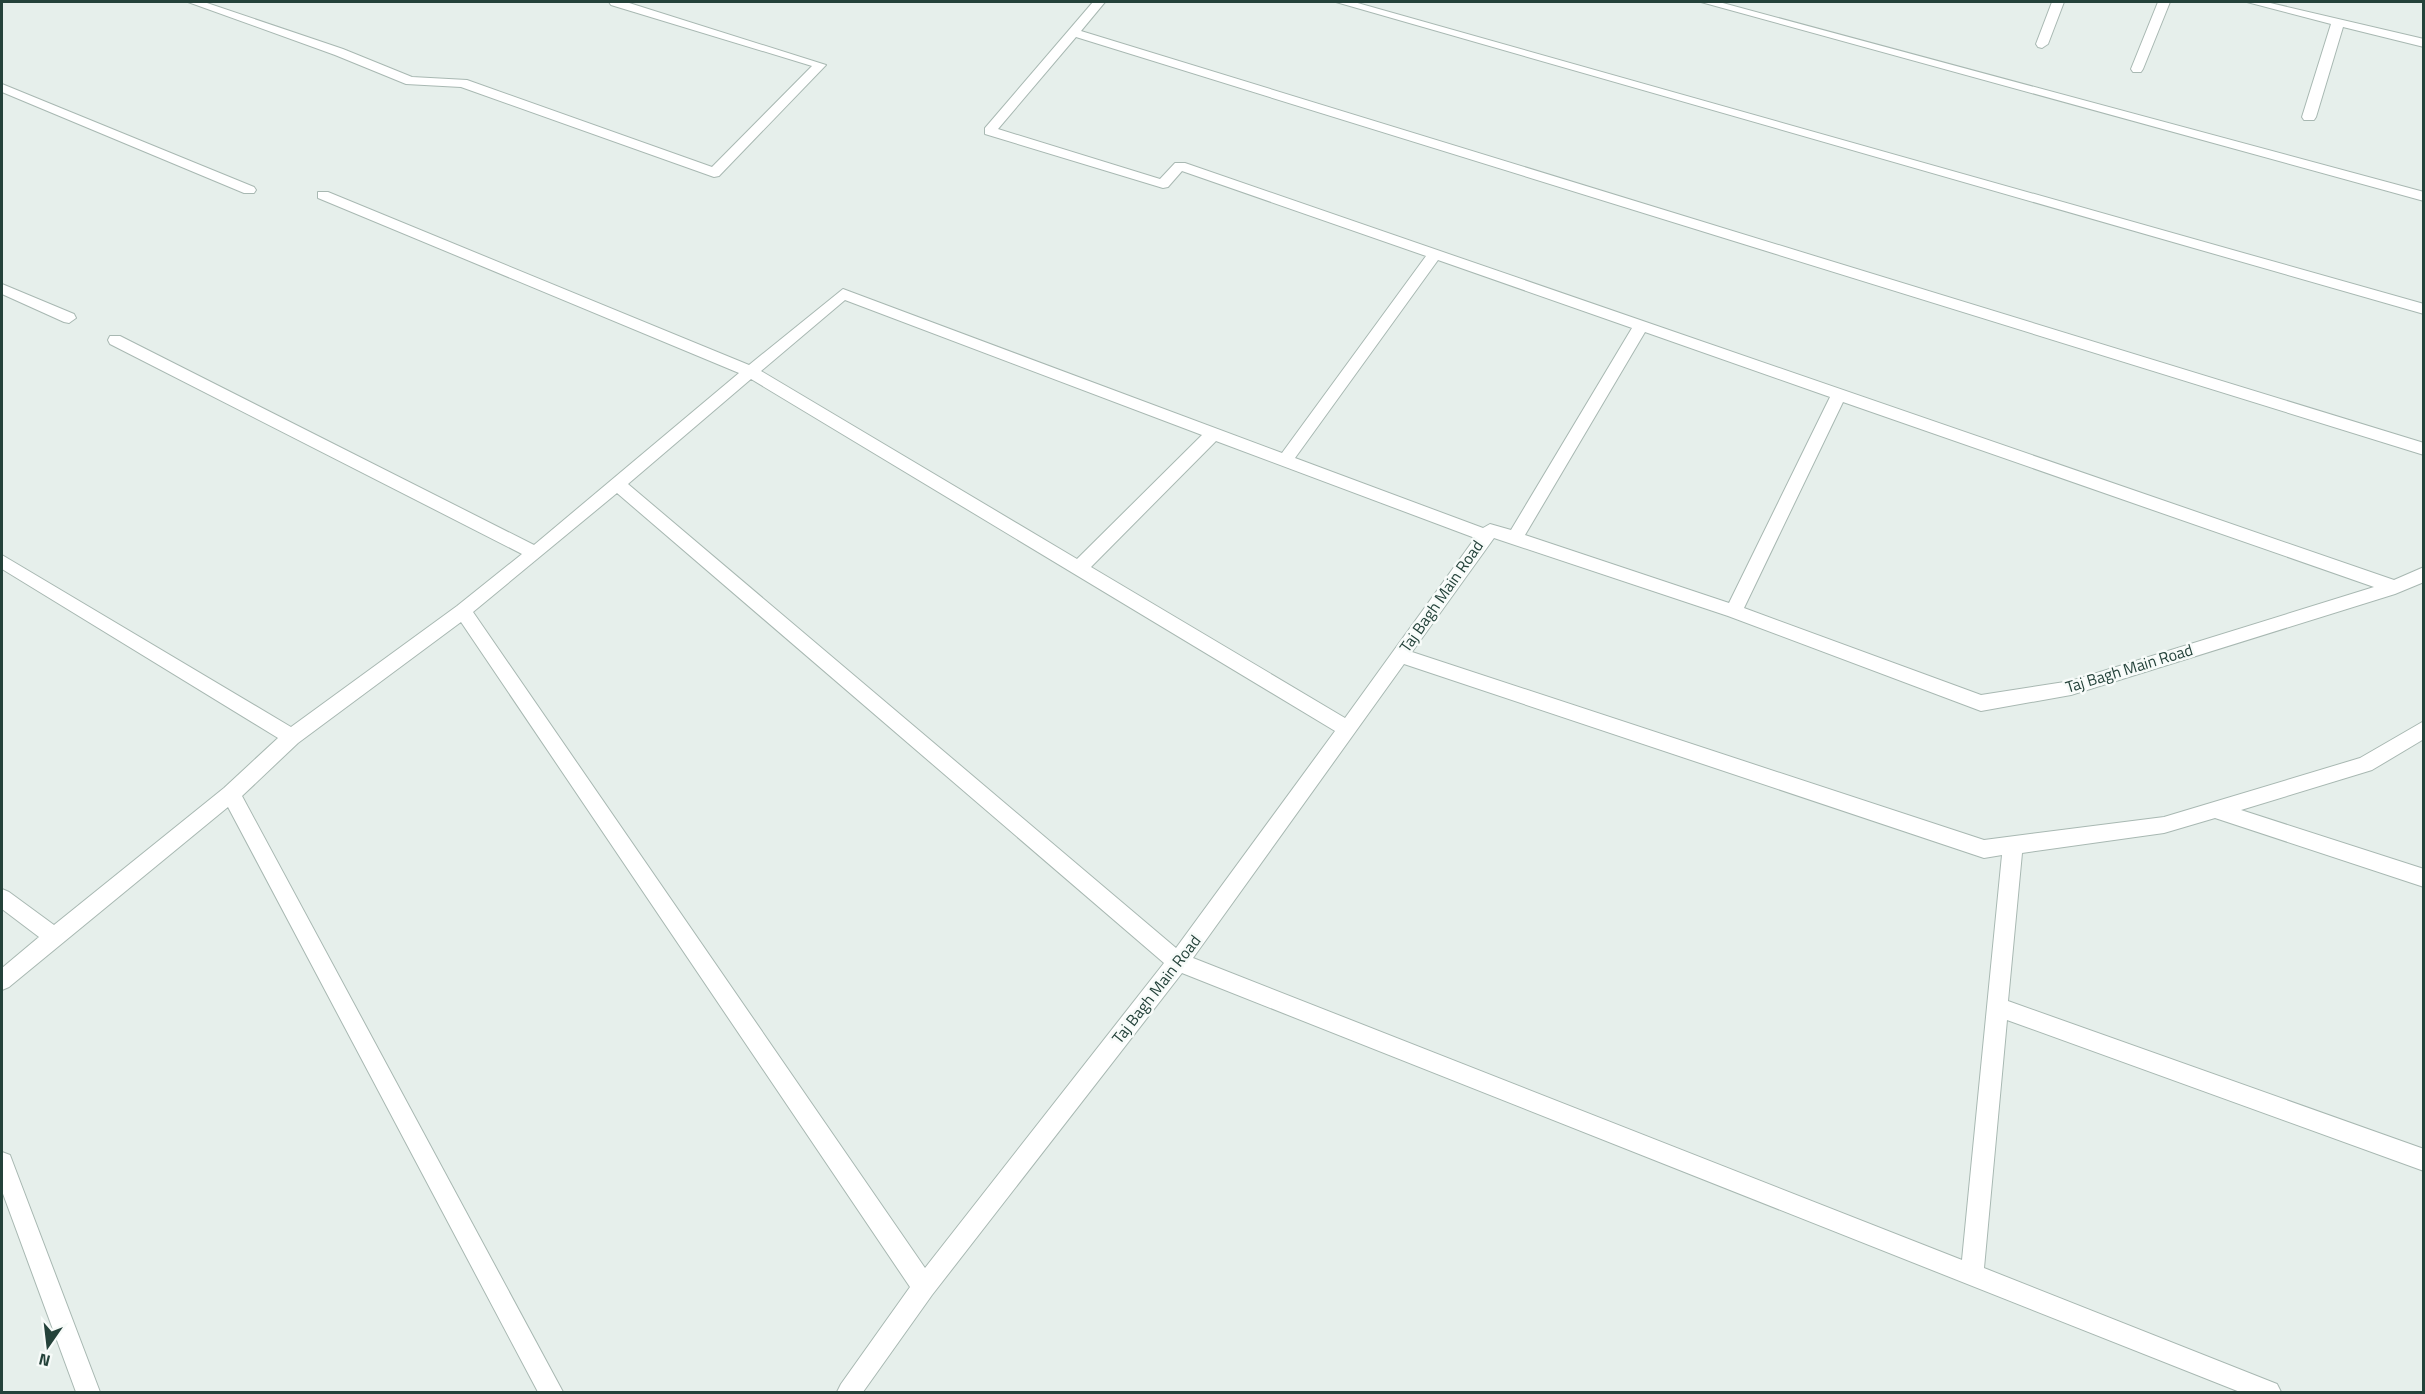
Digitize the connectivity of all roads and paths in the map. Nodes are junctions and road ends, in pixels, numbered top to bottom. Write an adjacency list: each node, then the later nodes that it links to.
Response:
1 (194, 2): 2 (street)
2 (615, 2)
3 (1099, 2): 11 (street)
4 (1342, 2): 9 (street)
5 (1707, 2): 19 (street)
6 (2058, 2): 13 (street)
7 (2164, 2): 14 (street)
8 (2253, 2): 10 (street)
9 (1369, 5): 22 (street)
10 (2338, 22): 12 (street); 16 (street)
11 (1074, 33): 20 (street); 29 (street)
12 (2424, 43)
13 (2042, 44)
14 (2137, 69)
15 (2, 88): 17 (street)
16 (2309, 117)
17 (249, 190)
18 (323, 195): 26 (street)
19 (2424, 197)
20 (1435, 254): 24 (street); 30 (street)
21 (2, 289): 23 (street)
22 (2424, 309)
23 (69, 318)
24 (1641, 326): 27 (street); 33 (street)
25 (115, 340): 34 (street)
26 (751, 372): 28 (street); 31 (street); 36 (street)
27 (1839, 394): 38 (street); 40 (street)
28 (1214, 433): 30 (street); 36 (street)
29 (2424, 449)
30 (1285, 460): 32 (street)
31 (617, 484): 34 (street); 51 (street)
32 (1484, 535): 33 (street, Taj Bagh Main Road); 41 (street, Taj Bagh Main Road)
33 (1515, 538): 40 (street, Taj Bagh Main Road)
34 (535, 553): 39 (street)
35 (2, 561): 44 (street)
36 (1078, 568): 42 (street)
37 (2424, 574): 38 (street, Taj Bagh Main Road)
38 (2395, 587): 40 (street, Taj Bagh Main Road)
39 (463, 611): 44 (street); 57 (street)
40 (1734, 611)
41 (1399, 655): 42 (street, Taj Bagh Main Road); 47 (street)
42 (1347, 729): 51 (street, Taj Bagh Main Road)
43 (2424, 729): 46 (street)
44 (292, 737): 45 (street)
45 (231, 794): 50 (street); 59 (street)
46 (2213, 810): 47 (street); 48 (street)
47 (2013, 845): 53 (street)
48 (2424, 878)
49 (2, 898): 50 (street)
50 (53, 936): 52 (street)
51 (1178, 962): 56 (street); 57 (street, Taj Bagh Main Road)
52 (2, 980)
53 (1998, 1007): 54 (street); 56 (street)
54 (2424, 1160)
55 (2, 1163): 58 (street)
56 (1972, 1275): 61 (street)
57 (924, 1287): 60 (street, Taj Bagh Main Road)
58 (88, 1392)
59 (551, 1392)
60 (849, 1392)
61 (2269, 1392)

